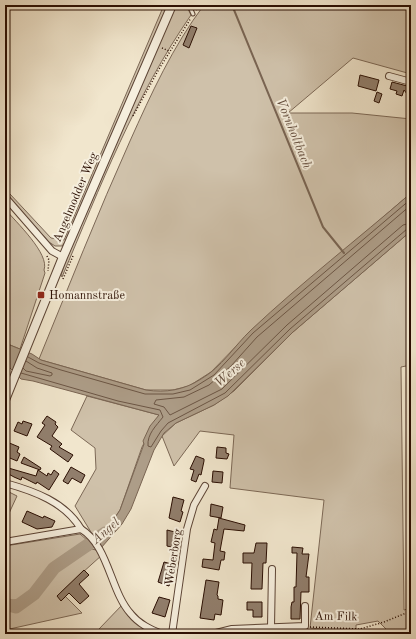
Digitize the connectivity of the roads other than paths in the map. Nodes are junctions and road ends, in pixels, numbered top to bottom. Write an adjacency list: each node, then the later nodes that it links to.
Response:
1 (172, 5): 7 (street, Angelmodder Weg)
2 (189, 5): 3 (lane)
3 (194, 14)
4 (389, 76): 5 (street)
5 (411, 82)
6 (5, 197): 7 (street)
7 (63, 257): 8 (street, Angelmodder Weg)
8 (5, 400)
9 (5, 483): 11 (street)
10 (205, 486): 17 (street, Weberborg)
11 (81, 529): 12 (street); 16 (street)
12 (5, 542)
13 (272, 569): 15 (street)
14 (305, 606): 15 (street, Am Filk)
15 (271, 627): 18 (street, Am Filk)
16 (162, 634)
17 (172, 634)
18 (212, 634)

